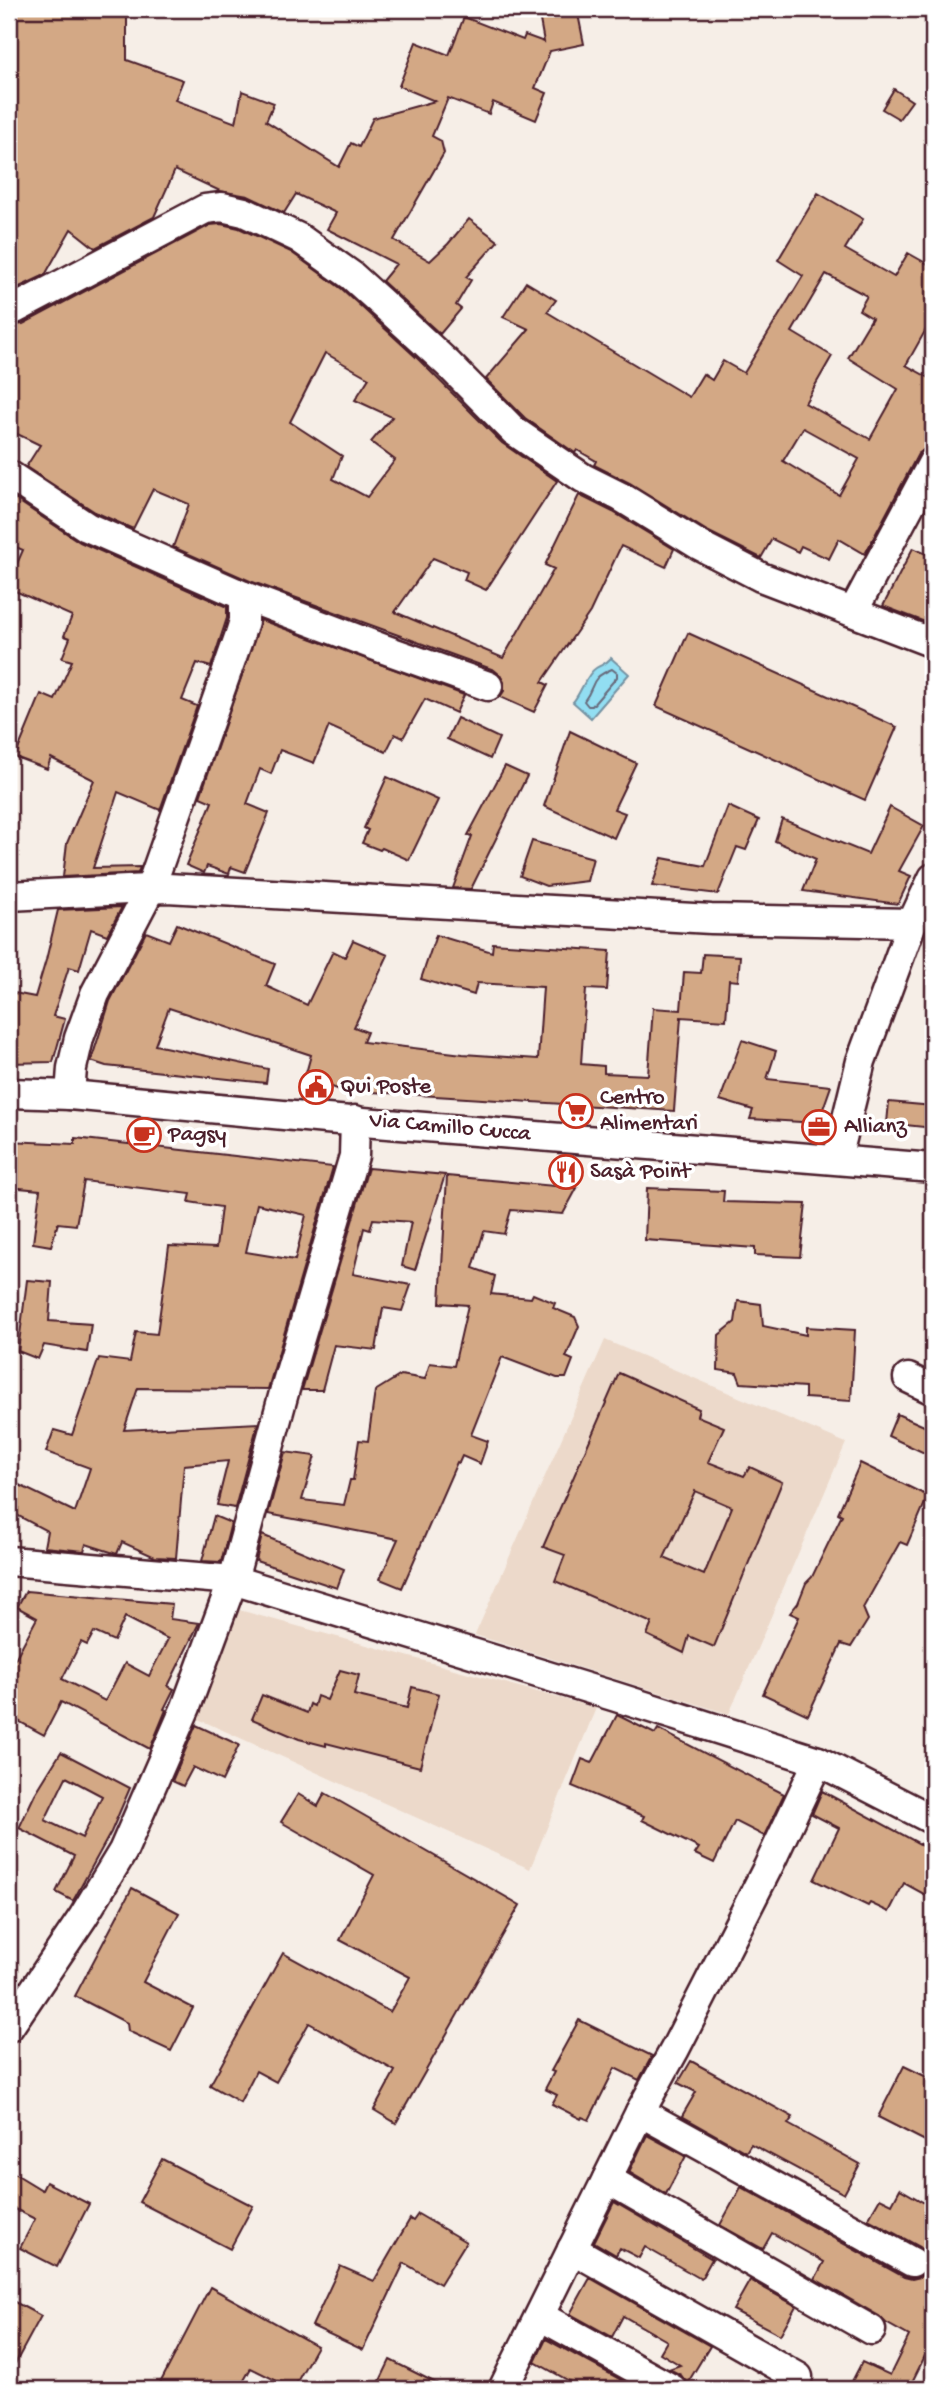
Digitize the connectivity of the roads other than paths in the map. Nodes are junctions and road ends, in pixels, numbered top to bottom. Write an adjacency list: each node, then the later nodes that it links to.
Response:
1 (9, 309): 5 (street)
2 (933, 462): 5 (street)
3 (9, 475): 4 (street)
4 (244, 596): 7 (street); 9 (street)
5 (853, 612): 6 (street)
6 (933, 643)
7 (488, 686)
8 (933, 878): 11 (street)
9 (150, 889): 10 (street); 11 (street); 13 (street)
10 (9, 896)
11 (912, 923): 15 (street)
12 (9, 1093): 13 (street, Via Camillo Cucca)
13 (70, 1096): 14 (street, Via Camillo Cucca)
14 (355, 1120): 15 (street, Via Camillo Cucca); 20 (street)
15 (837, 1159): 16 (street, Via Camillo Cucca)
16 (933, 1168)
17 (908, 1378): 18 (street)
18 (933, 1390)
19 (9, 1561): 20 (street)
20 (233, 1580): 21 (street); 23 (street)
21 (818, 1761): 22 (street); 24 (street)
22 (933, 1820)
23 (9, 2026)
24 (640, 2112): 25 (street); 27 (street)
25 (607, 2179): 26 (street); 29 (street)
26 (572, 2249): 28 (street); 30 (street)
27 (912, 2262)
28 (540, 2316): 31 (street); 32 (street)
29 (871, 2330)
30 (798, 2378)
31 (509, 2387)
32 (672, 2389)

